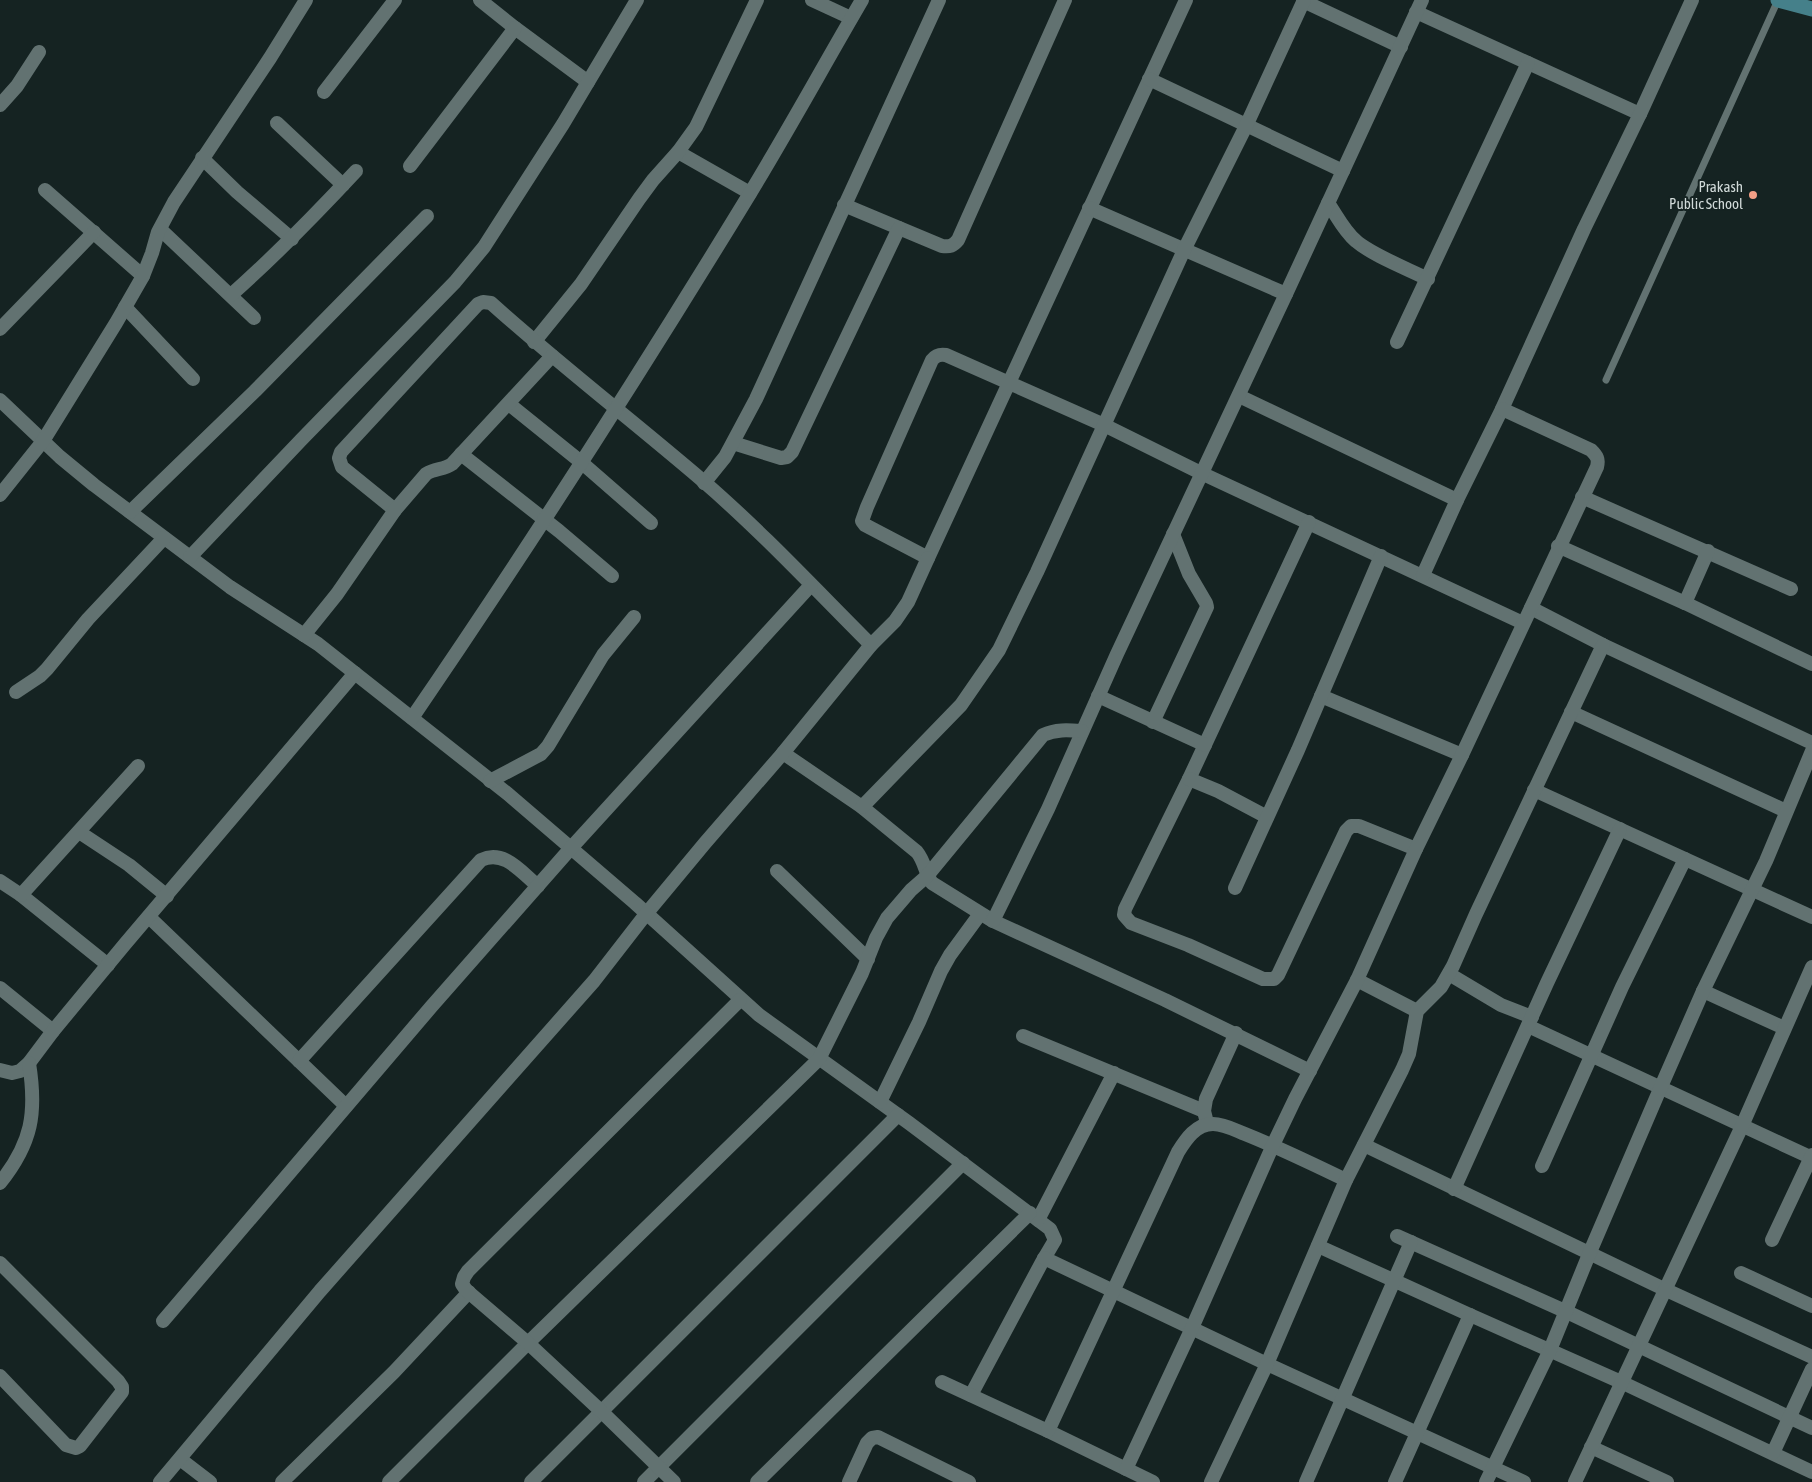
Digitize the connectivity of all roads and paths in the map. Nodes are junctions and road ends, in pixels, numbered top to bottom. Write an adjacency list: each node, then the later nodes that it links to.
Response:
1 (306, 0): 29 (street)
2 (395, 0): 23 (street)
3 (480, 0): 17 (street)
4 (637, 0): 22 (street)
5 (757, 0): 28 (street)
6 (812, 0): 16 (street)
7 (862, 0): 16 (street)
8 (939, 0): 37 (street)
9 (1065, 0): 40 (street)
10 (1186, 0): 21 (street)
11 (1303, 0): 18 (street); 27 (street)
12 (1692, 0): 25 (street)
13 (1778, 0): 15 (street); 56 (lane)
14 (1419, 6): 18 (street); 20 (street)
15 (1812, 9)
16 (852, 18): 35 (street)
17 (515, 28): 22 (street); 30 (street)
18 (1400, 47): 32 (street)
19 (39, 52): 24 (street)
20 (1528, 63): 25 (street); 46 (street)
21 (1149, 79): 27 (street); 38 (street)
22 (588, 82): 83 (street)
23 (324, 92)
24 (0, 105)
25 (1640, 114): 62 (street)
26 (276, 123): 33 (street)
27 (1246, 126): 32 (street); 44 (street)
28 (678, 152): 35 (street); 52 (street)
29 (202, 158): 41 (street); 43 (street)
30 (410, 166)
31 (356, 171): 33 (street)
32 (1343, 172): 36 (street)
33 (343, 185): 43 (street)
34 (45, 190): 42 (street)
35 (750, 193): 61 (street)
36 (1328, 203): 46 (street); 47 (street)
37 (844, 205): 40 (street); 65 (street)
38 (1089, 208): 44 (street); 57 (street)
39 (427, 216): 74 (street)
40 (899, 228): 65 (street)
41 (160, 229): 45 (street); 48 (street)
42 (94, 232): 45 (street); 51 (street)
43 (292, 239): 48 (street)
44 (1184, 250): 47 (street); 63 (street)
45 (143, 276): 49 (street)
46 (1428, 279): 53 (street)
47 (1286, 294): 58 (street)
48 (231, 295): 50 (street)
49 (125, 307): 55 (street); 64 (street)
50 (254, 318)
51 (0, 329)
52 (534, 342): 54 (street); 73 (street)
53 (1397, 342)
54 (552, 356): 60 (street); 61 (street)
55 (193, 379)
56 (1606, 380)
57 (1010, 383): 63 (street); 84 (street); 84 (street)
58 (1239, 396): 68 (street); 72 (street)
59 (0, 400): 64 (street)
60 (508, 404): 66 (street); 67 (street)
61 (616, 409): 67 (street); 69 (street)
62 (1502, 409): 71 (street); 72 (street)
63 (1104, 425): 68 (street); 114 (street)
64 (43, 441): 70 (street); 74 (street)
65 (733, 443): 69 (street)
66 (461, 454): 73 (street); 75 (street)
67 (581, 462): 75 (street); 77 (street)
68 (1201, 473): 76 (street); 78 (street)
69 (704, 483): 87 (street)
70 (0, 495)
71 (1582, 496): 80 (street); 81 (street)
72 (1457, 500): 86 (street)
73 (394, 510): 93 (street)
74 (130, 512): 79 (street)
75 (545, 521): 85 (street); 102 (street)
76 (1308, 522): 82 (street); 106 (street)
77 (651, 523)
78 (1173, 534): 99 (street); 103 (street)
79 (164, 538): 83 (street); 98 (street)
80 (1558, 546): 89 (street); 90 (street)
81 (1708, 551): 88 (street); 89 (street)
82 (1380, 556): 86 (street); 100 (street)
83 (190, 557): 93 (street)
84 (928, 558): 94 (street)
85 (612, 576)
86 (1423, 576): 92 (street)
87 (811, 585): 94 (street); 119 (street)
88 (1791, 588)
89 (1685, 603): 96 (street)
90 (1530, 608): 92 (street); 95 (street)
91 (634, 617): 112 (street)
92 (1523, 623): 109 (street)
93 (304, 635): 97 (street)
94 (871, 645): 108 (street)
95 (1603, 645): 101 (street); 105 (street)
96 (1812, 664)
97 (355, 673): 102 (street); 129 (street)
98 (16, 692)
99 (1098, 696): 103 (street); 104 (street)
100 (1321, 696): 109 (street); 116 (street)
101 (1571, 712): 113 (street); 115 (street)
102 (412, 718): 112 (street)
103 (1154, 722): 106 (street)
104 (1082, 731): 123 (street); 134 (street)
105 (1812, 744)
106 (1205, 745): 111 (street)
107 (1812, 751): 115 (street)
108 (783, 753): 114 (street); 130 (street)
109 (1462, 755): 120 (street)
110 (138, 766): 118 (street)
111 (1190, 779): 116 (street); 120 (street)
112 (490, 781): 119 (street)
113 (1534, 790): 117 (street); 138 (street)
114 (862, 807): 123 (street)
115 (1786, 811): 127 (street)
116 (1267, 817): 126 (street)
117 (1620, 829): 121 (street); 144 (street)
118 (79, 832): 128 (street); 129 (street)
119 (571, 848): 125 (street); 130 (street)
120 (1416, 849): 139 (street)
121 (1685, 859): 127 (street); 149 (street)
122 (777, 871): 135 (street)
123 (927, 876): 131 (street); 135 (street)
124 (0, 881): 128 (street)
125 (538, 886): 151 (street); 158 (street)
126 (1235, 888)
127 (1753, 890): 133 (street); 141 (street)
128 (20, 895): 136 (street)
129 (167, 896): 132 (street)
130 (646, 914): 142 (street); 207 (street)
131 (980, 914): 134 (street); 157 (street)
132 (149, 917): 136 (street); 151 (street)
133 (1812, 917)
134 (993, 921): 147 (street)
135 (868, 959): 150 (street)
136 (108, 965): 146 (street)
137 (1812, 967): 145 (street)
138 (1449, 974): 143 (street); 144 (street)
139 (1358, 980): 143 (street); 154 (street)
140 (0, 988): 146 (street)
141 (1703, 991): 145 (street); 156 (street)
142 (740, 1000): 150 (street); 183 (street)
143 (1417, 1011): 164 (street)
144 (1530, 1022): 149 (street); 170 (street)
145 (1784, 1028): 162 (street)
146 (53, 1031): 152 (street)
147 (1236, 1034): 154 (street); 159 (street)
148 (1023, 1036): 155 (street)
149 (1591, 1056): 156 (street); 167 (street)
150 (819, 1059): 157 (street); 189 (street)
151 (300, 1061): 158 (street)
152 (29, 1063): 153 (street); 169 (street)
153 (0, 1070)
154 (1310, 1071): 163 (street)
155 (1114, 1073): 159 (street); 171 (street)
156 (1660, 1089): 162 (street); 176 (street)
157 (880, 1102): 160 (street)
158 (346, 1106): 187 (street)
159 (1204, 1111): 161 (street)
160 (898, 1115): 166 (street); 200 (street)
161 (1207, 1125): 163 (street); 182 (street)
162 (1742, 1126): 165 (street); 181 (street)
163 (1273, 1145): 168 (street); 188 (street)
164 (1364, 1145): 168 (street); 170 (street)
165 (1812, 1157): 173 (street)
166 (963, 1163): 171 (street); 208 (street)
167 (1542, 1166)
168 (1346, 1180): 175 (street)
169 (0, 1183)
170 (1454, 1189): 176 (street)
171 (1034, 1216): 177 (street); 220 (street)
172 (1397, 1236): 174 (street)
173 (1772, 1240)
174 (1411, 1242): 180 (street); 185 (street)
175 (1318, 1246): 180 (street); 193 (street)
176 (1590, 1252): 181 (street); 185 (street)
177 (1044, 1258): 182 (street); 198 (street)
178 (0, 1263): 195 (street)
179 (1741, 1273): 184 (street)
180 (1395, 1281): 186 (street); 199 (street)
181 (1664, 1289): 190 (street); 192 (street)
182 (1112, 1290): 188 (street); 203 (street)
183 (469, 1292): 189 (street); 215 (street)
184 (1812, 1306)
185 (1567, 1312): 190 (street); 191 (street)
186 (1470, 1315): 191 (street); 204 (street)
187 (163, 1321)
188 (1192, 1328): 193 (street); 210 (street)
189 (528, 1343): 200 (street); 216 (street)
190 (1638, 1347): 197 (street); 201 (street)
191 (1550, 1350): 197 (street); 209 (street)
192 (1812, 1357)
193 (1268, 1364): 199 (street); 224 (street)
194 (1812, 1369): 201 (street)
195 (0, 1376)
196 (942, 1382): 198 (street)
197 (1621, 1382): 205 (street); 206 (street)
198 (971, 1396): 203 (street)
199 (1342, 1397): 204 (street); 225 (street)
200 (602, 1412): 208 (street); 217 (street)
201 (1791, 1418): 202 (street); 206 (street)
202 (1812, 1428)
203 (1048, 1431): 210 (street)
204 (1418, 1432): 209 (street); 226 (street)
205 (1591, 1447): 229 (street); 230 (street)
206 (1773, 1453): 211 (street)
207 (180, 1458): 213 (street); 214 (street)
208 (658, 1468): 218 (street); 219 (street)
209 (1493, 1468): 227 (street); 228 (street)
210 (1126, 1469): 223 (street)
211 (1812, 1472)
212 (945, 1477): 221 (street); 222 (street)
213 (160, 1482)
214 (210, 1482)
215 (282, 1482)
216 (389, 1482)
217 (531, 1482)
218 (644, 1482)
219 (674, 1482)
220 (757, 1482)
221 (849, 1482)
222 (969, 1482)
223 (1153, 1482)
224 (1211, 1482)
225 (1306, 1482)
226 (1395, 1482)
227 (1486, 1482)
228 (1524, 1482)
229 (1575, 1482)
230 (1665, 1482)

